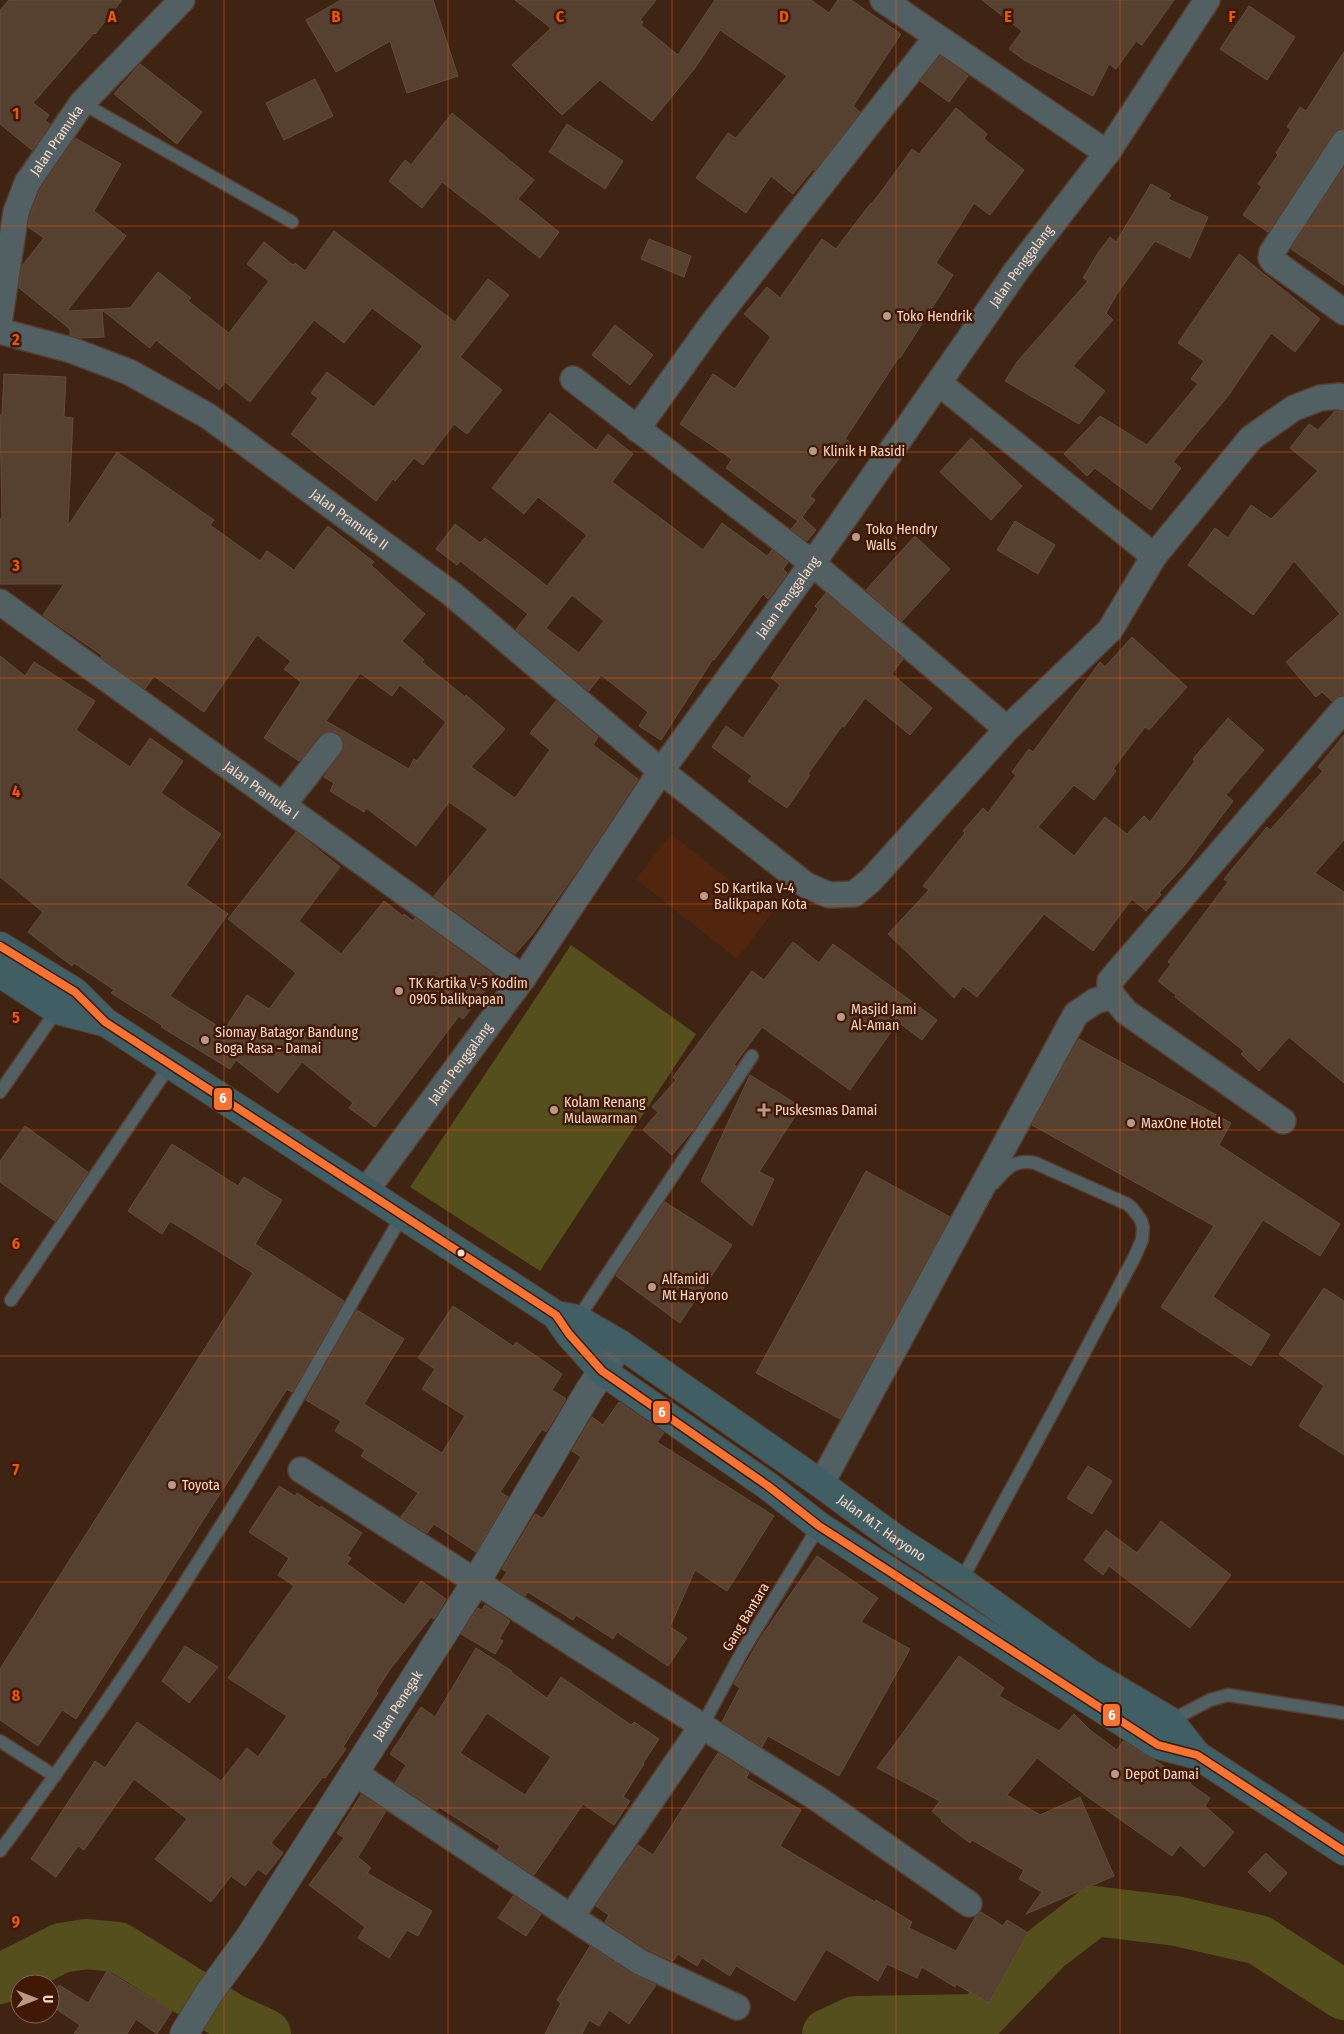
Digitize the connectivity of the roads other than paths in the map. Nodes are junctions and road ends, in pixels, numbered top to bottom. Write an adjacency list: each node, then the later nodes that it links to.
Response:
1 (182, 0): 5 (street, Jalan Pramuka)
2 (883, 0): 4 (street)
3 (1207, 0): 7 (street, Jalan Penggalang)
4 (936, 38): 7 (street); 15 (street)
5 (82, 103): 8 (lane); 10 (street, Jalan Pramuka)
6 (1344, 142): 9 (street)
7 (1107, 153): 13 (street, Jalan Penggalang)
8 (292, 222)
9 (1344, 312)
10 (0, 317)
11 (0, 331): 22 (street, Jalan Pramuka II)
12 (573, 379): 15 (street)
13 (940, 384): 16 (street); 17 (street, Jalan Penggalang)
14 (1344, 398): 16 (street, Jalan Pramuka II)
15 (637, 429): 17 (street)
16 (1154, 556): 20 (street, Jalan Pramuka II)
17 (812, 563): 20 (street); 22 (street, Jalan Penggalang)
18 (0, 602): 23 (street, Jalan Pramuka I)
19 (1344, 710): 27 (street)
20 (1007, 729): 22 (street, Jalan Pramuka II)
21 (330, 745): 23 (street)
22 (661, 771): 26 (street, Jalan Penggalang)
23 (283, 805): 26 (street, Jalan Pramuka I)
24 (0, 946): 29 (main road, Jalan M.T. Haryono)
25 (0, 973): 28 (main road, Jalan M.T. Haryono)
26 (523, 978): 34 (street, Jalan Penggalang)
27 (1113, 996): 33 (street); 41 (street)
28 (57, 1010): 29 (main road, Jalan M.T. Haryono); 32 (lane)
29 (105, 1022): 31 (main road, Jalan M.T. Haryono)
30 (752, 1056): 37 (lane)
31 (170, 1065): 34 (main road, Jalan M.T. Haryono); 36 (lane)
32 (0, 1092)
33 (1283, 1121)
34 (364, 1192): 35 (main road, Jalan M.T. Haryono)
35 (402, 1216): 37 (main road, Jalan M.T. Haryono); 50 (lane)
36 (11, 1300)
37 (567, 1322): 38 (main road, Jalan M.T. Haryono); 39 (main road, Jalan M.T. Haryono)
38 (620, 1344): 39 (street, Jalan Penegak); 41 (main road, Jalan M.T. Haryono)
39 (602, 1371): 42 (main road, Jalan M.T. Haryono); 44 (street, Jalan Penegak)
40 (301, 1470): 44 (street)
41 (825, 1486): 43 (main road, Jalan M.T. Haryono); 43 (lane)
42 (819, 1526): 46 (lane, Gang Bantara); 47 (main road, Jalan M.T. Haryono)
43 (962, 1581): 47 (main road, Jalan M.T. Haryono)
44 (476, 1582): 46 (street); 49 (street, Jalan Penegak)
45 (1344, 1713): 47 (lane)
46 (702, 1726): 53 (street); 54 (street)
47 (1164, 1733): 52 (main road, Jalan M.T. Haryono)
48 (0, 1741): 50 (lane)
49 (353, 1772): 54 (street); 56 (street, Jalan Penegak)
50 (55, 1776): 51 (lane)
51 (0, 1851)
52 (1344, 1851)
53 (969, 1904)
54 (571, 1917): 55 (street)
55 (737, 2007)
56 (189, 2026)

